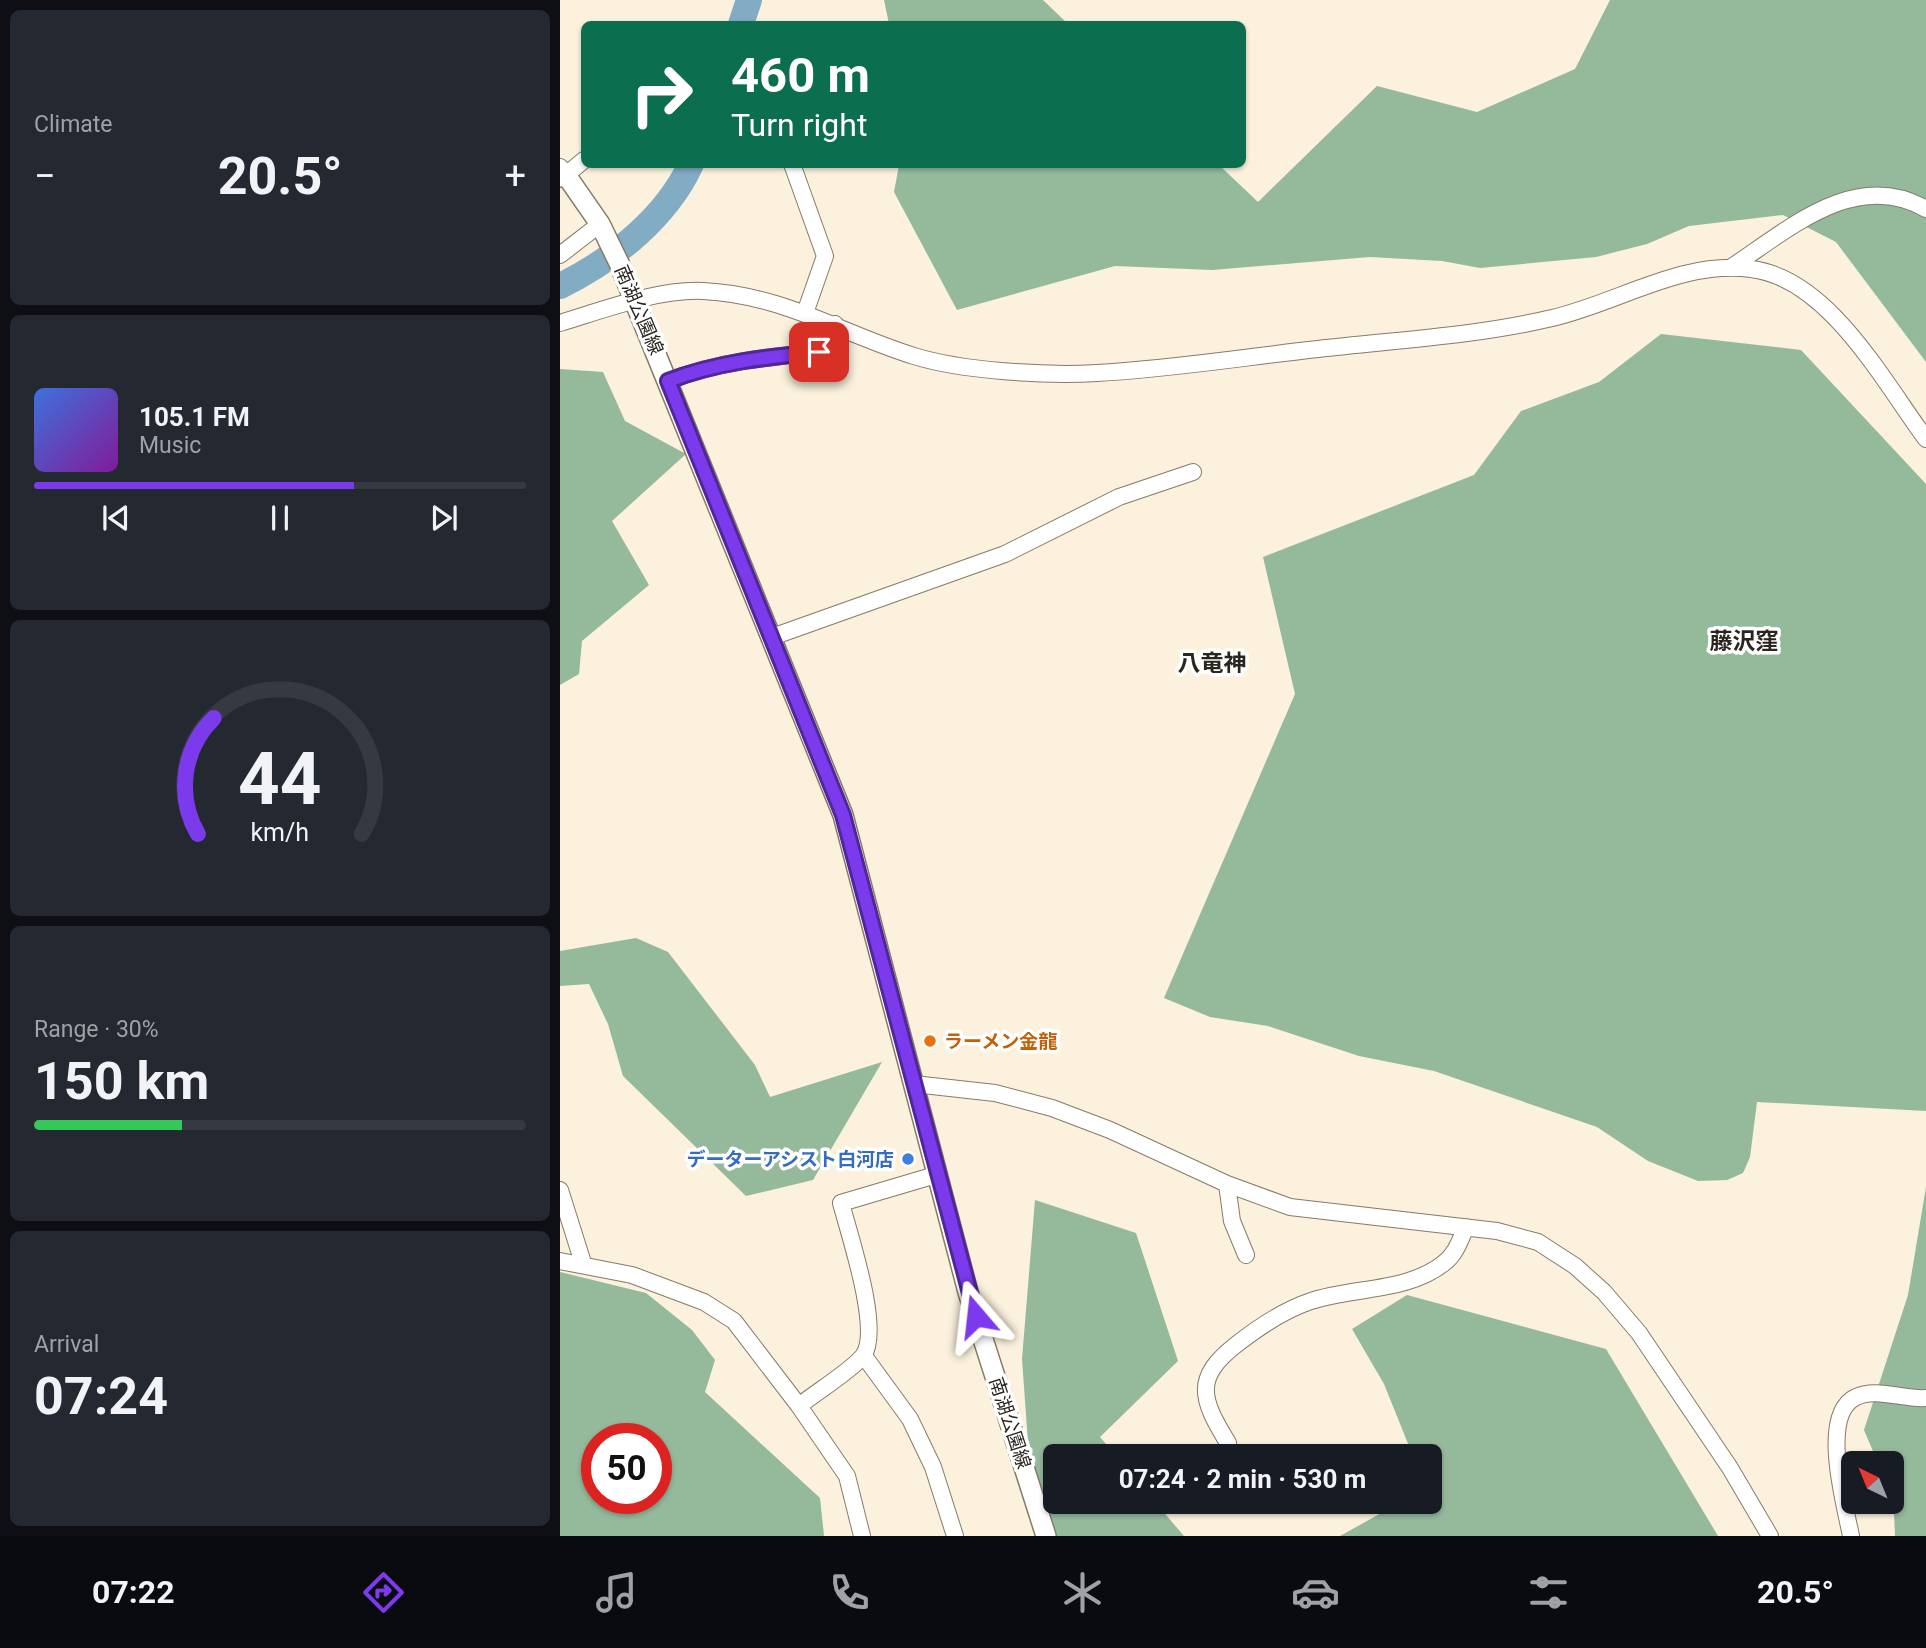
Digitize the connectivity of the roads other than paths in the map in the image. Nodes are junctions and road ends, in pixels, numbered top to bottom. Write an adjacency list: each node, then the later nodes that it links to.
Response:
1 (581, 162): 3 (street)
2 (793, 168): 9 (street)
3 (562, 173): 5 (main road, 南湖公園線)
4 (1926, 209): 7 (street)
5 (600, 224): 6 (street); 8 (main road, 南湖公園線)
6 (560, 255)
7 (1731, 268): 11 (street); 13 (street)
8 (635, 300): 9 (street); 10 (street); 12 (main road, 南湖公園線)
9 (805, 313): 11 (street)
10 (560, 323)
11 (835, 324): 12 (street)
12 (668, 381): 15 (main road, 南湖公園線)
13 (1926, 439)
14 (1194, 472): 15 (street)
15 (772, 637): 16 (main road, 南湖公園線)
16 (914, 1084): 17 (main road, 南湖公園線); 18 (street)
17 (939, 1174): 24 (street); 30 (main road, 南湖公園線)
18 (1227, 1185): 20 (street); 21 (street)
19 (560, 1190): 23 (street)
20 (1465, 1227): 27 (street); 31 (street)
21 (1246, 1255)
22 (560, 1261): 23 (street)
23 (583, 1263): 26 (street)
24 (864, 1356): 26 (street); 29 (street)
25 (1926, 1398): 32 (street)
26 (799, 1406): 28 (street)
27 (1228, 1443)
28 (862, 1536)
29 (955, 1536)
30 (1046, 1536)
31 (1770, 1536)
32 (1851, 1536)

